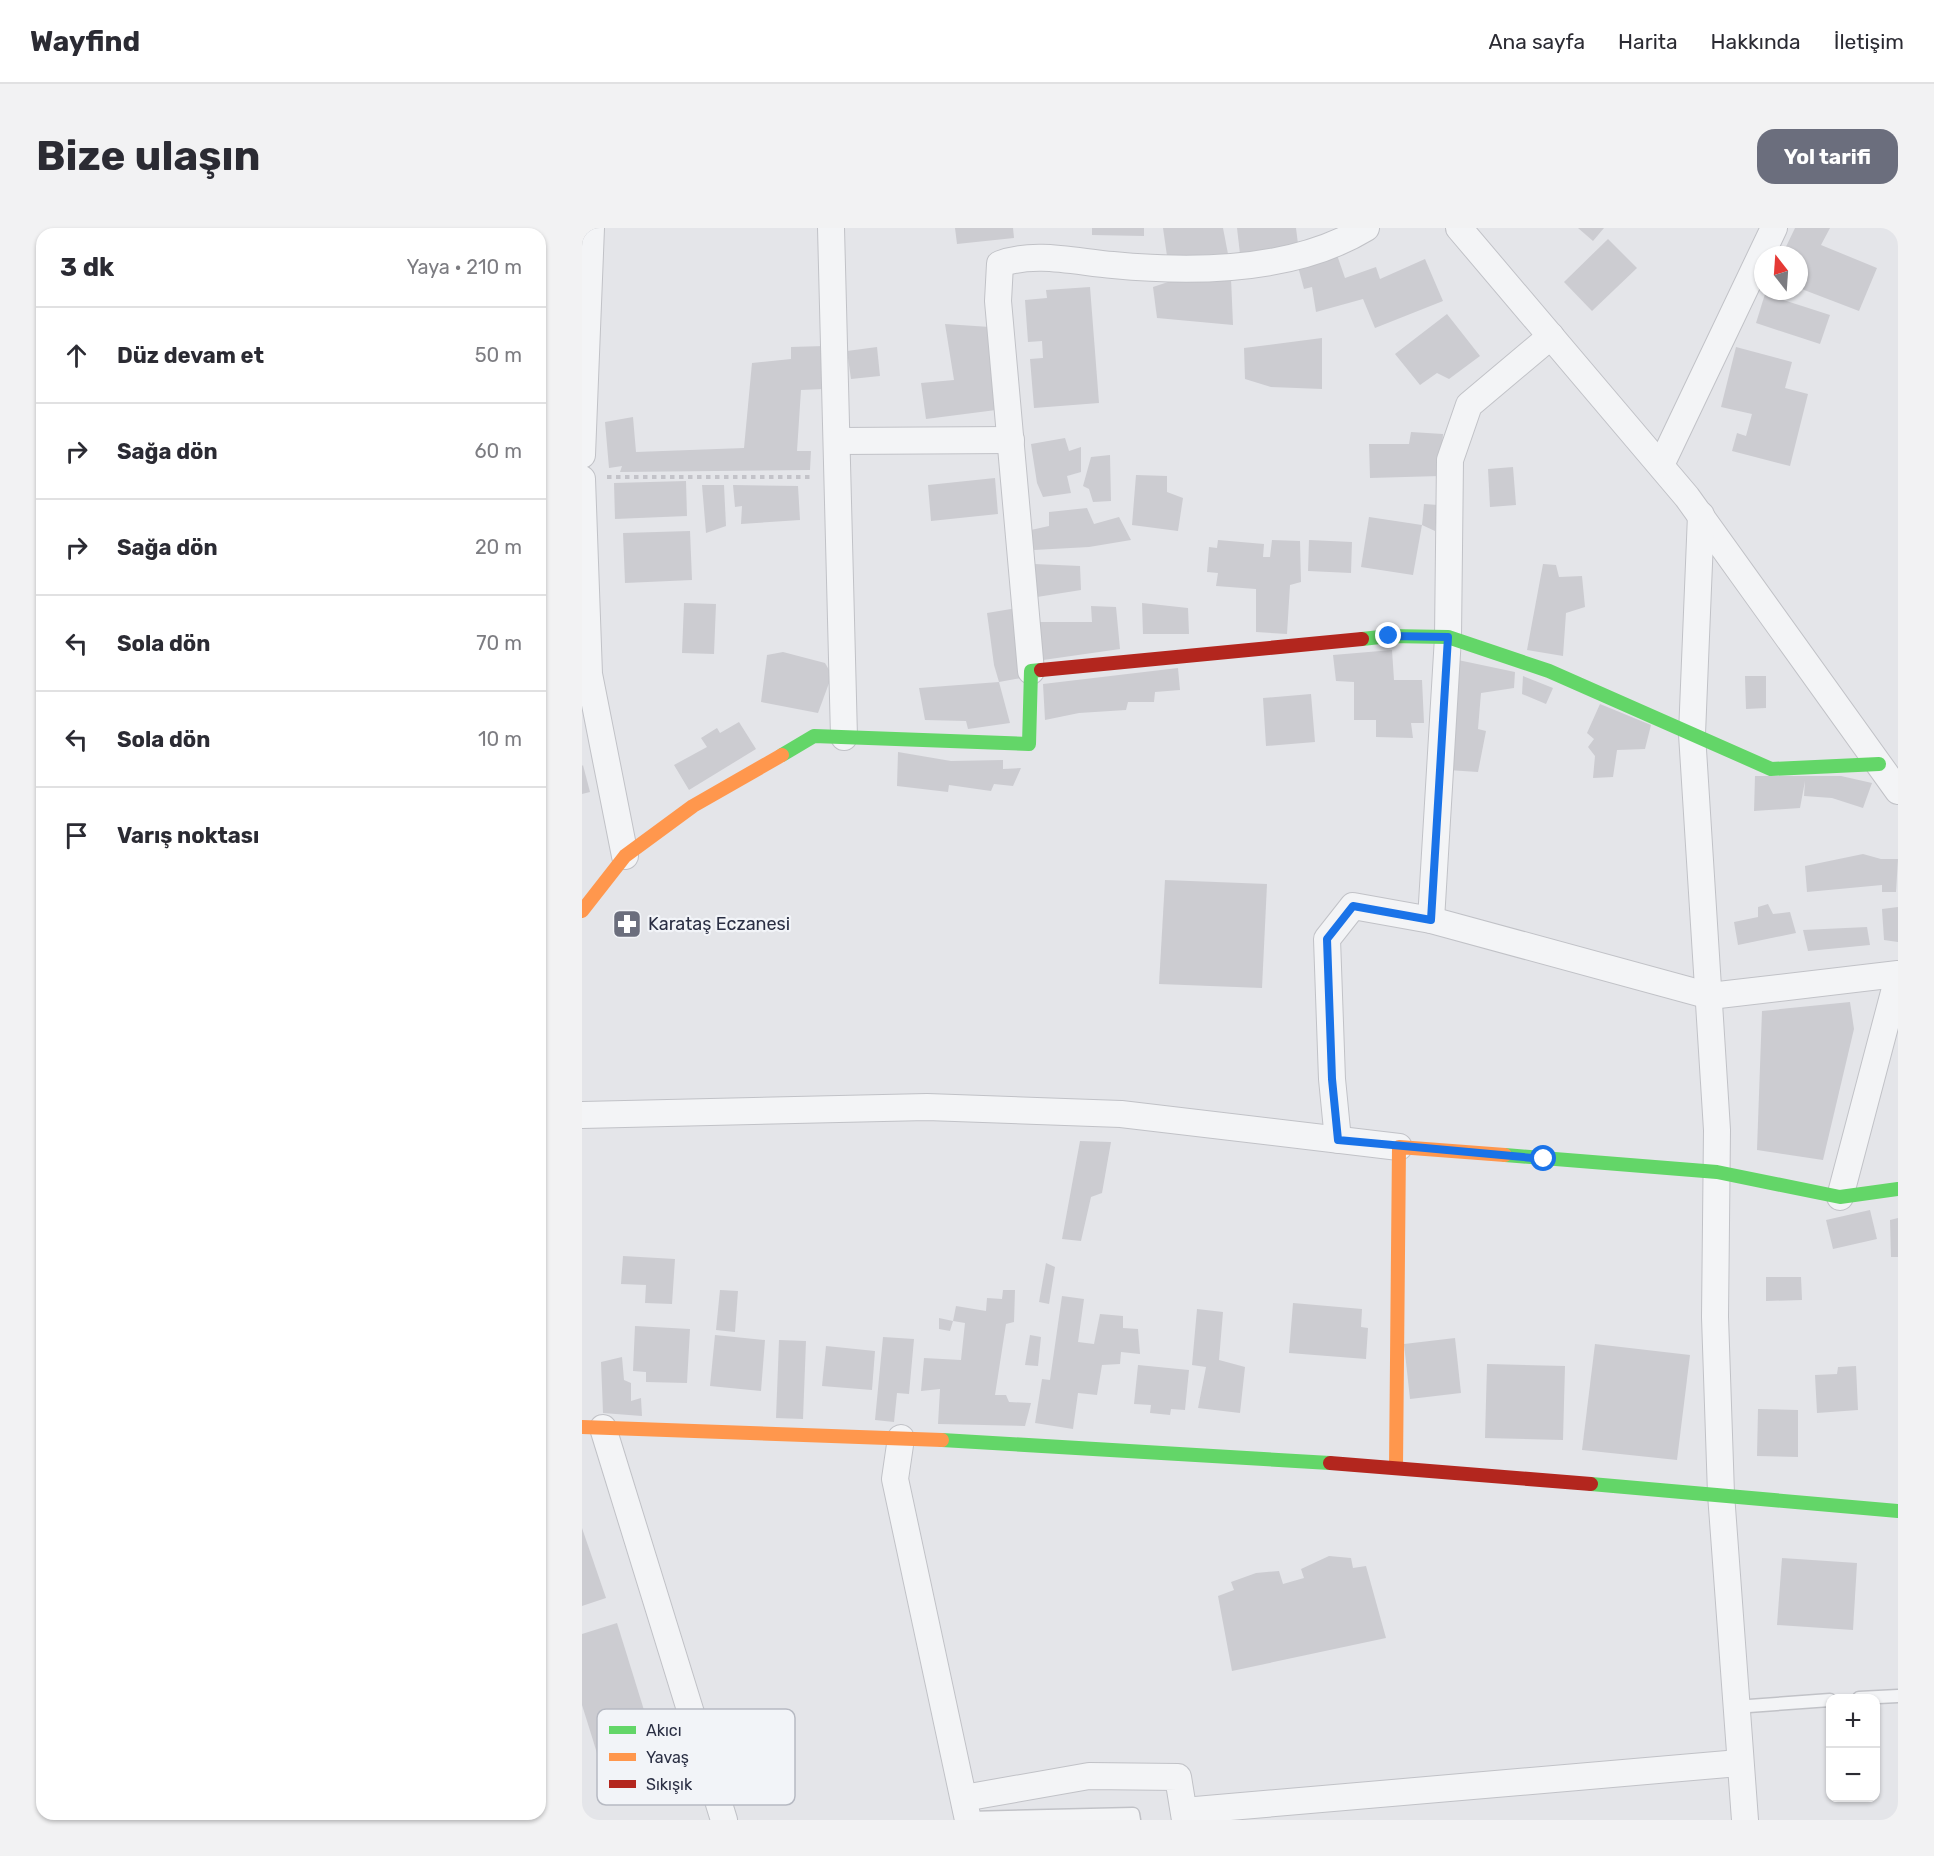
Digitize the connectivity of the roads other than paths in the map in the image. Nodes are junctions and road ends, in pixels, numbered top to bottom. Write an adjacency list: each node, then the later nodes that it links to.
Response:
1 (591, 228): 6 (street)
2 (831, 228): 9 (street)
3 (1366, 228): 8 (street)
4 (1460, 228): 7 (street)
5 (1774, 228): 11 (street)
6 (584, 323): 10 (street)
7 (1551, 336): 11 (street); 14 (street)
8 (1011, 440): 9 (street); 15 (street)
9 (839, 441): 17 (street)
10 (582, 454)
11 (1661, 465): 13 (street)
12 (593, 478): 20 (street)
13 (1701, 516): 16 (street); 18 (street)
14 (1448, 637): 15 (street); 16 (street); 22 (street)
15 (1031, 671): 17 (street)
16 (1692, 734): 18 (street); 24 (street)
17 (844, 737): 20 (street)
18 (1879, 764): 19 (street)
19 (1898, 791)
20 (625, 856): 21 (street)
21 (582, 911)
22 (1431, 920): 24 (street); 26 (street)
23 (1898, 976): 24 (street); 30 (street)
24 (1710, 996): 28 (street)
25 (582, 1115): 26 (street)
26 (1338, 1140): 27 (street)
27 (1399, 1147): 28 (street); 33 (street)
28 (1717, 1172): 30 (street); 34 (street)
29 (1898, 1189): 30 (street)
30 (1840, 1197)
31 (593, 1428): 32 (street); 40 (street)
32 (901, 1438): 33 (street); 43 (street)
33 (1396, 1467): 34 (street)
34 (1721, 1494): 35 (street); 39 (street)
35 (1898, 1511)
36 (1898, 1696): 37 (lane)
37 (1880, 1697)
38 (1826, 1700): 39 (lane)
39 (1735, 1707): 41 (street)
40 (687, 1709)
41 (1739, 1763): 44 (street); 47 (street)
42 (719, 1805): 45 (street)
43 (961, 1814): 44 (street); 46 (lane)
44 (1184, 1815)
45 (724, 1820)
46 (1134, 1820)
47 (1745, 1820)

